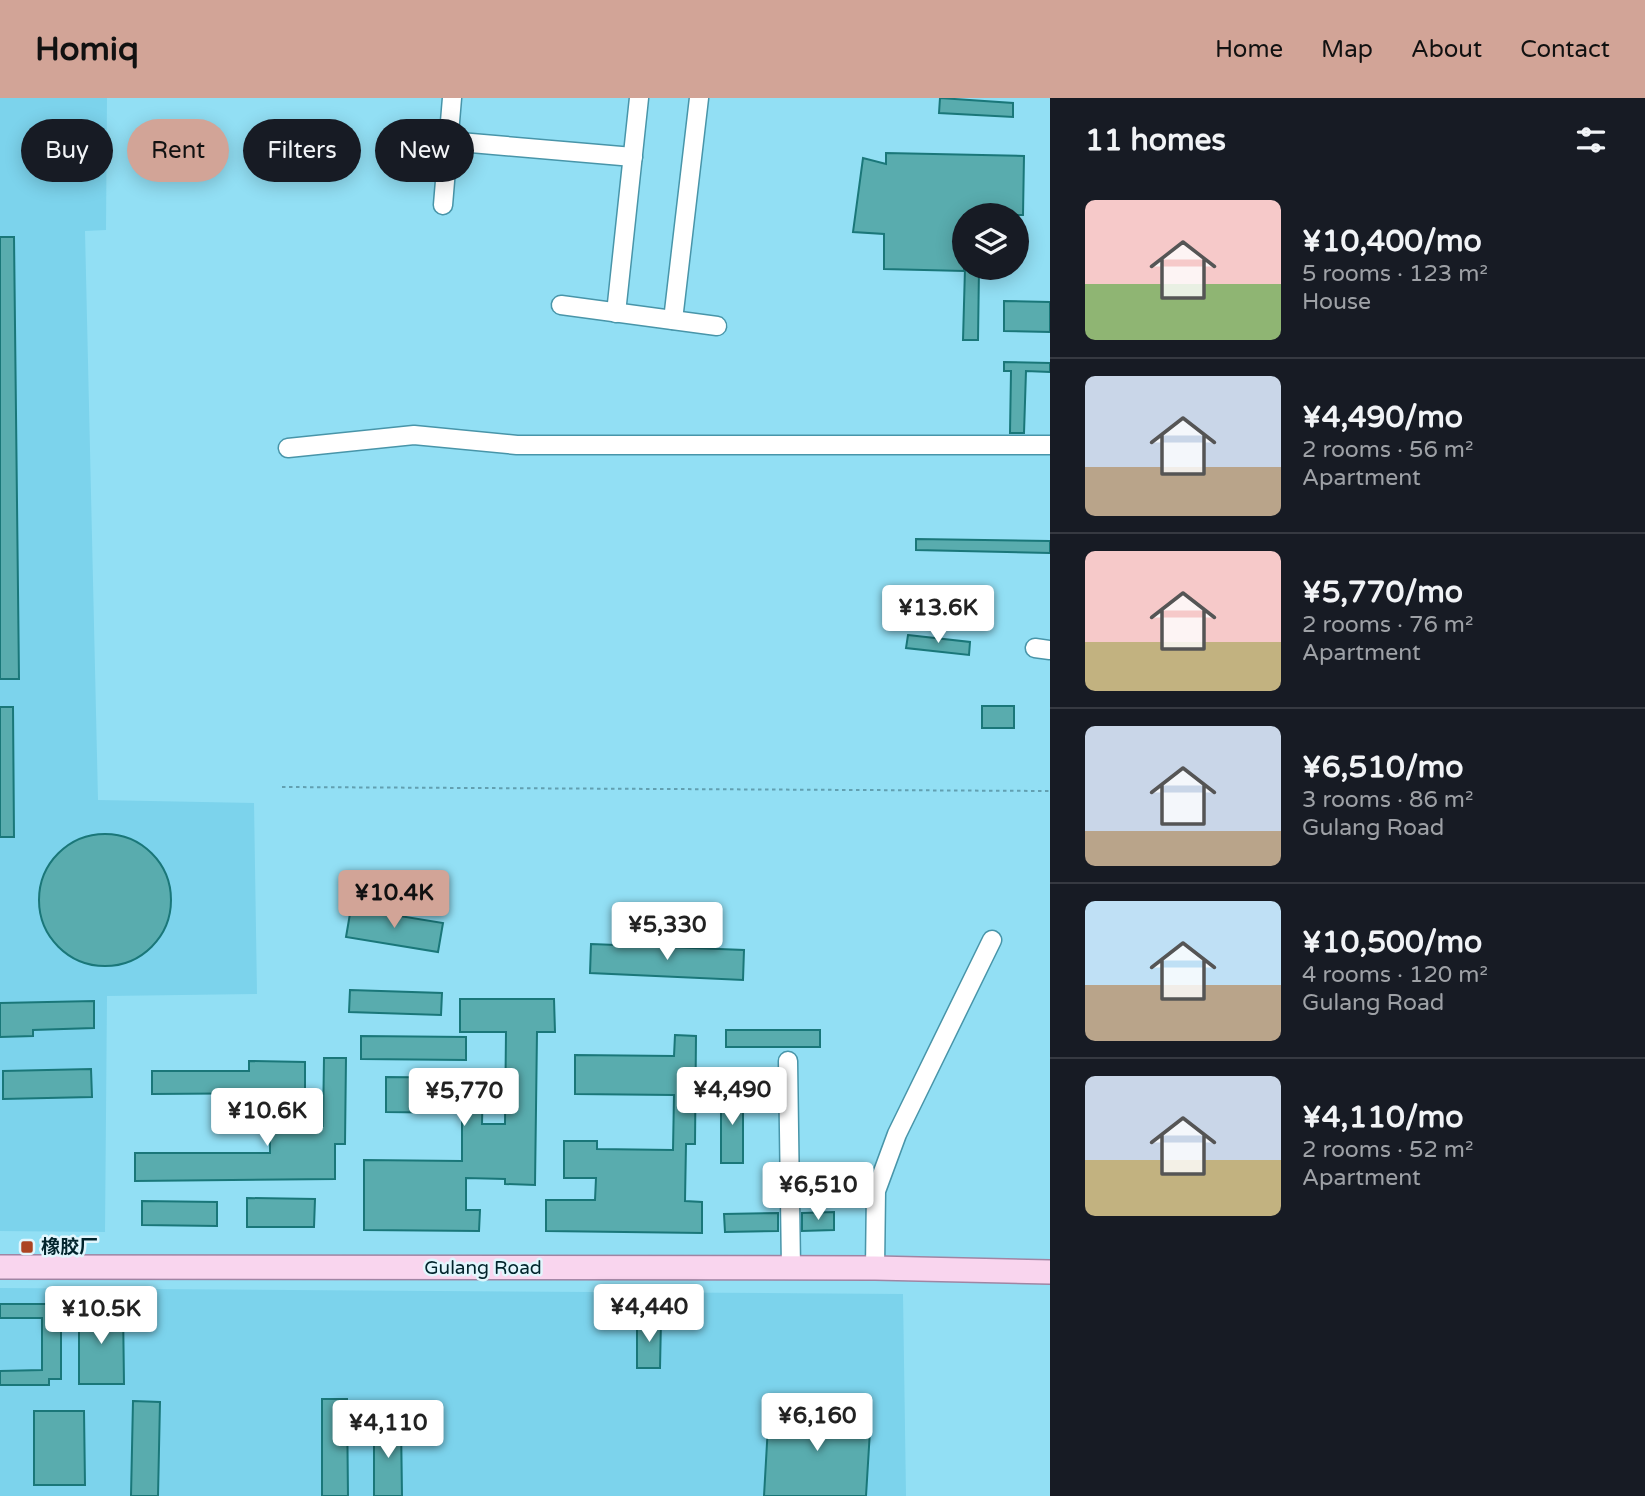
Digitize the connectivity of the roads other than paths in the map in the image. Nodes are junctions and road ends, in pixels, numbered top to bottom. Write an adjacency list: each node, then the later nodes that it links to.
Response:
1 (452, 98): 4 (street)
2 (639, 98): 6 (street)
3 (699, 98): 11 (street)
4 (450, 119)
5 (474, 143): 6 (street)
6 (633, 157): 10 (street)
7 (445, 182): 8 (street)
8 (443, 205)
9 (561, 305): 10 (street)
10 (616, 313): 11 (street)
11 (673, 320): 12 (street)
12 (717, 326)
13 (1050, 445): 14 (street)
14 (288, 448)
15 (992, 940): 19 (street)
16 (788, 1061): 18 (street)
17 (0, 1267): 18 (main road, Gulang Road)
18 (791, 1268): 19 (main road, Gulang Road)
19 (875, 1268): 20 (main road, Gulang Road)
20 (1050, 1272)

